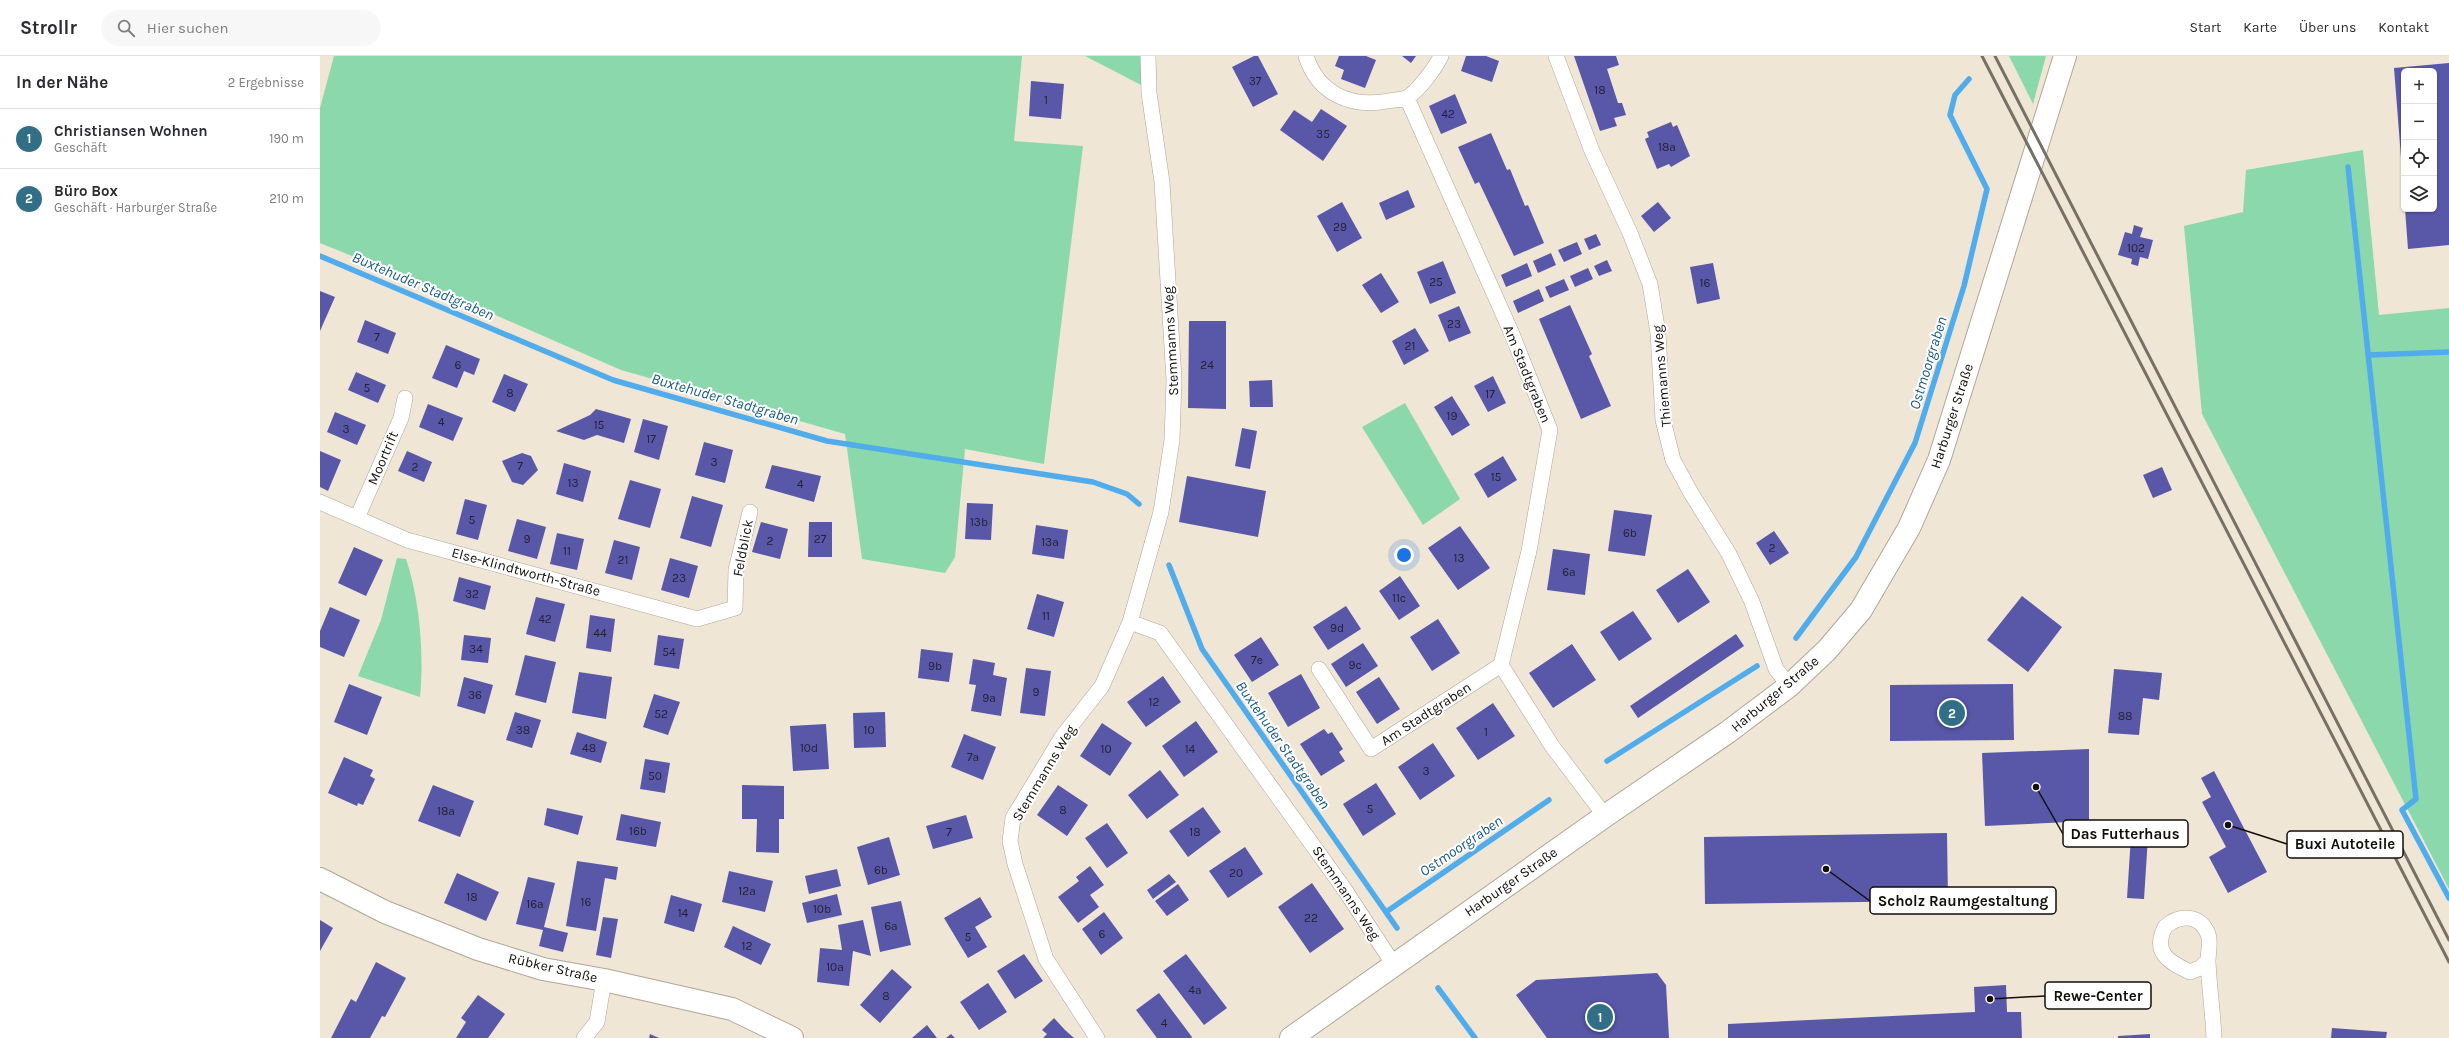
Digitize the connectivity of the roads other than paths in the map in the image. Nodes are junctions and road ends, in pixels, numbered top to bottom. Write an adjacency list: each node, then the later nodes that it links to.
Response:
1 (1148, 56): 12 (street, Stemmanns Weg)
2 (1306, 56): 6 (street)
3 (1441, 56): 6 (street)
4 (1556, 56): 15 (street, Thiemanns Weg)
5 (2065, 56): 15 (street, Harburger Straße)
6 (1407, 98): 13 (street, Am Stadtgraben)
7 (405, 398): 10 (street, Moortrift)
8 (320, 502): 10 (street, Else-Klindtworth-Straße)
9 (750, 512): 11 (street, Feldblick)
10 (358, 518): 11 (street, Else-Klindtworth-Straße)
11 (735, 608)
12 (1130, 622): 19 (street, Stemmanns Weg); 25 (street, Stemmanns Weg)
13 (1501, 665): 14 (street, Am Stadtgraben); 16 (street)
14 (1319, 669)
15 (1789, 686): 16 (street, Harburger Straße)
16 (1605, 816): 19 (street, Harburger Straße)
17 (320, 879): 21 (street, Rübker Straße)
18 (2208, 961): 20 (street); 20 (street); 22 (street)
19 (1394, 965): 26 (street, Harburger Straße)
20 (2190, 972): 22 (street)
21 (604, 980): 23 (street); 24 (street, Rübker Straße)
22 (2212, 997): 27 (street)
23 (584, 1038)
24 (792, 1038)
25 (1097, 1038)
26 (1292, 1038)
27 (2214, 1038)

